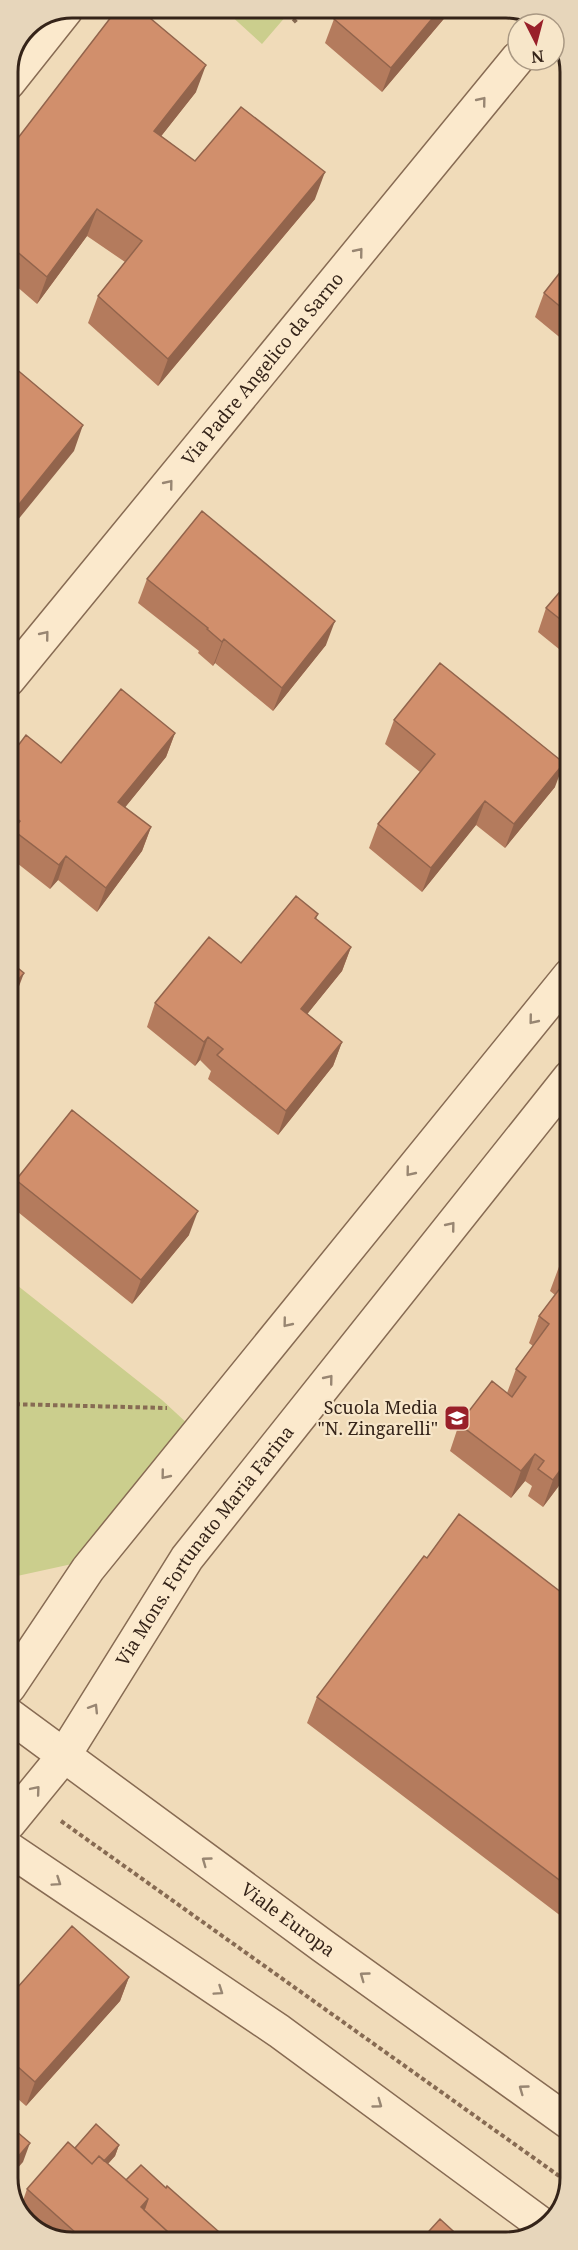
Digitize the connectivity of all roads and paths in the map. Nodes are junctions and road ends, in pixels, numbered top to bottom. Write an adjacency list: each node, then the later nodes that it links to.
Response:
1 (292, 18): 3 (path)
2 (58, 20): 4 (street)
3 (297, 23)
4 (18, 70)
5 (507, 72): 6 (street, Via Padre Angelico da Sarno, one-way to 5)
6 (18, 668)
7 (560, 987): 10 (street, one-way to 10)
8 (560, 1090): 13 (street, Via Mons. Fortunato Maria Farina, one-way to 8)
9 (18, 1404): 10 (path)
10 (218, 1409): 11 (street, one-way to 11)
11 (18, 1674)
12 (18, 1722): 13 (street, Viale Europa)
13 (63, 1757): 14 (street, Via Mons. Fortunato Maria Farina, one-way to 13); 17 (street, Viale Europa, one-way to 13)
14 (29, 1798): 15 (street, Via Mons. Fortunato Maria Farina); 18 (path)
15 (18, 1812)
16 (18, 1855): 19 (street, one-way to 19)
17 (560, 2116)
18 (560, 2177)
19 (538, 2222)

